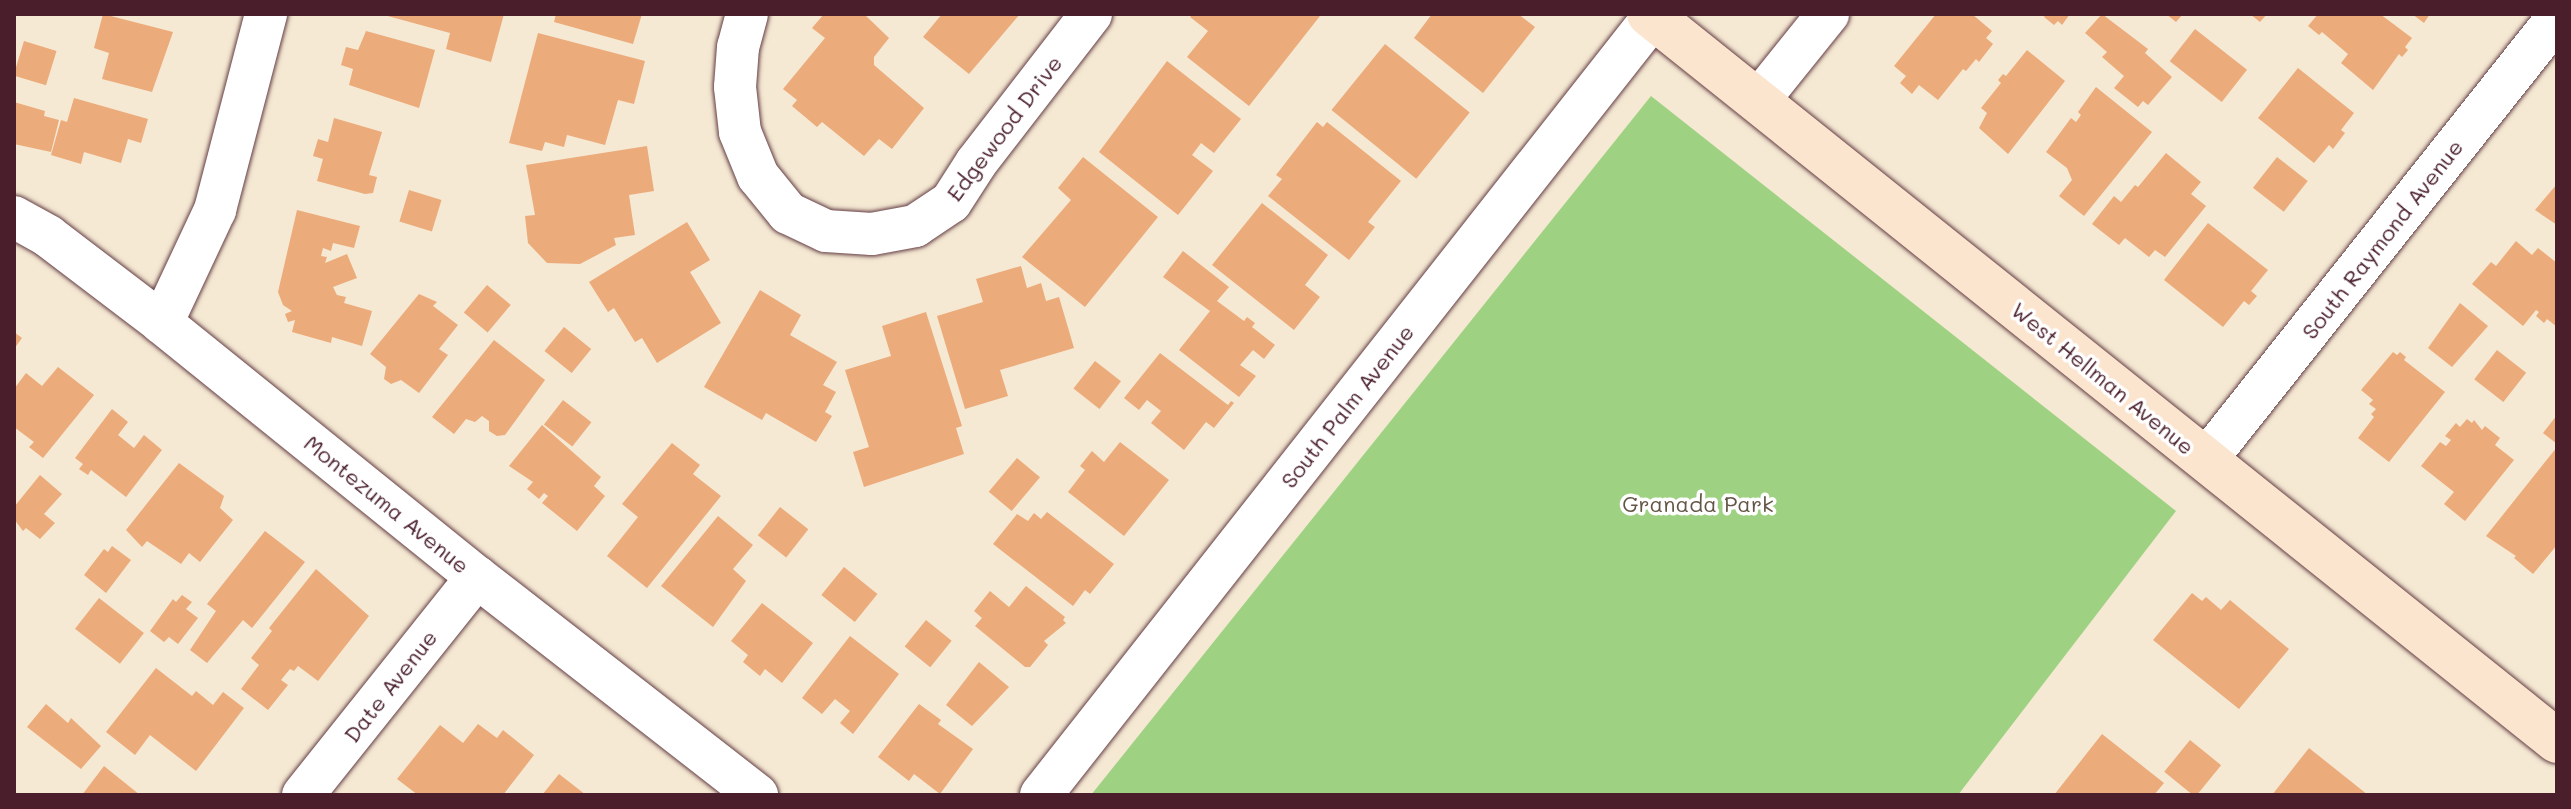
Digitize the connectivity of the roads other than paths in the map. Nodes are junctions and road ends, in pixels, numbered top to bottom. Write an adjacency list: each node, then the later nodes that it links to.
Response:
1 (266, 14): 9 (street)
2 (747, 14): 3 (street, Edgewood Drive)
3 (1091, 14)
4 (1828, 14): 7 (street)
5 (1651, 16): 7 (street, West Hellman Avenue); 15 (street, South Palm Avenue)
6 (2557, 18): 10 (street, South Raymond Avenue)
7 (1758, 101): 10 (street, West Hellman Avenue)
8 (14, 217): 9 (street, Montezuma Avenue)
9 (162, 323): 11 (street, Montezuma Avenue)
10 (2206, 460): 12 (street, West Hellman Avenue)
11 (477, 577): 13 (street, Date Avenue); 14 (street, Montezuma Avenue)
12 (2557, 741)
13 (303, 795)
14 (757, 795)
15 (1041, 795)

